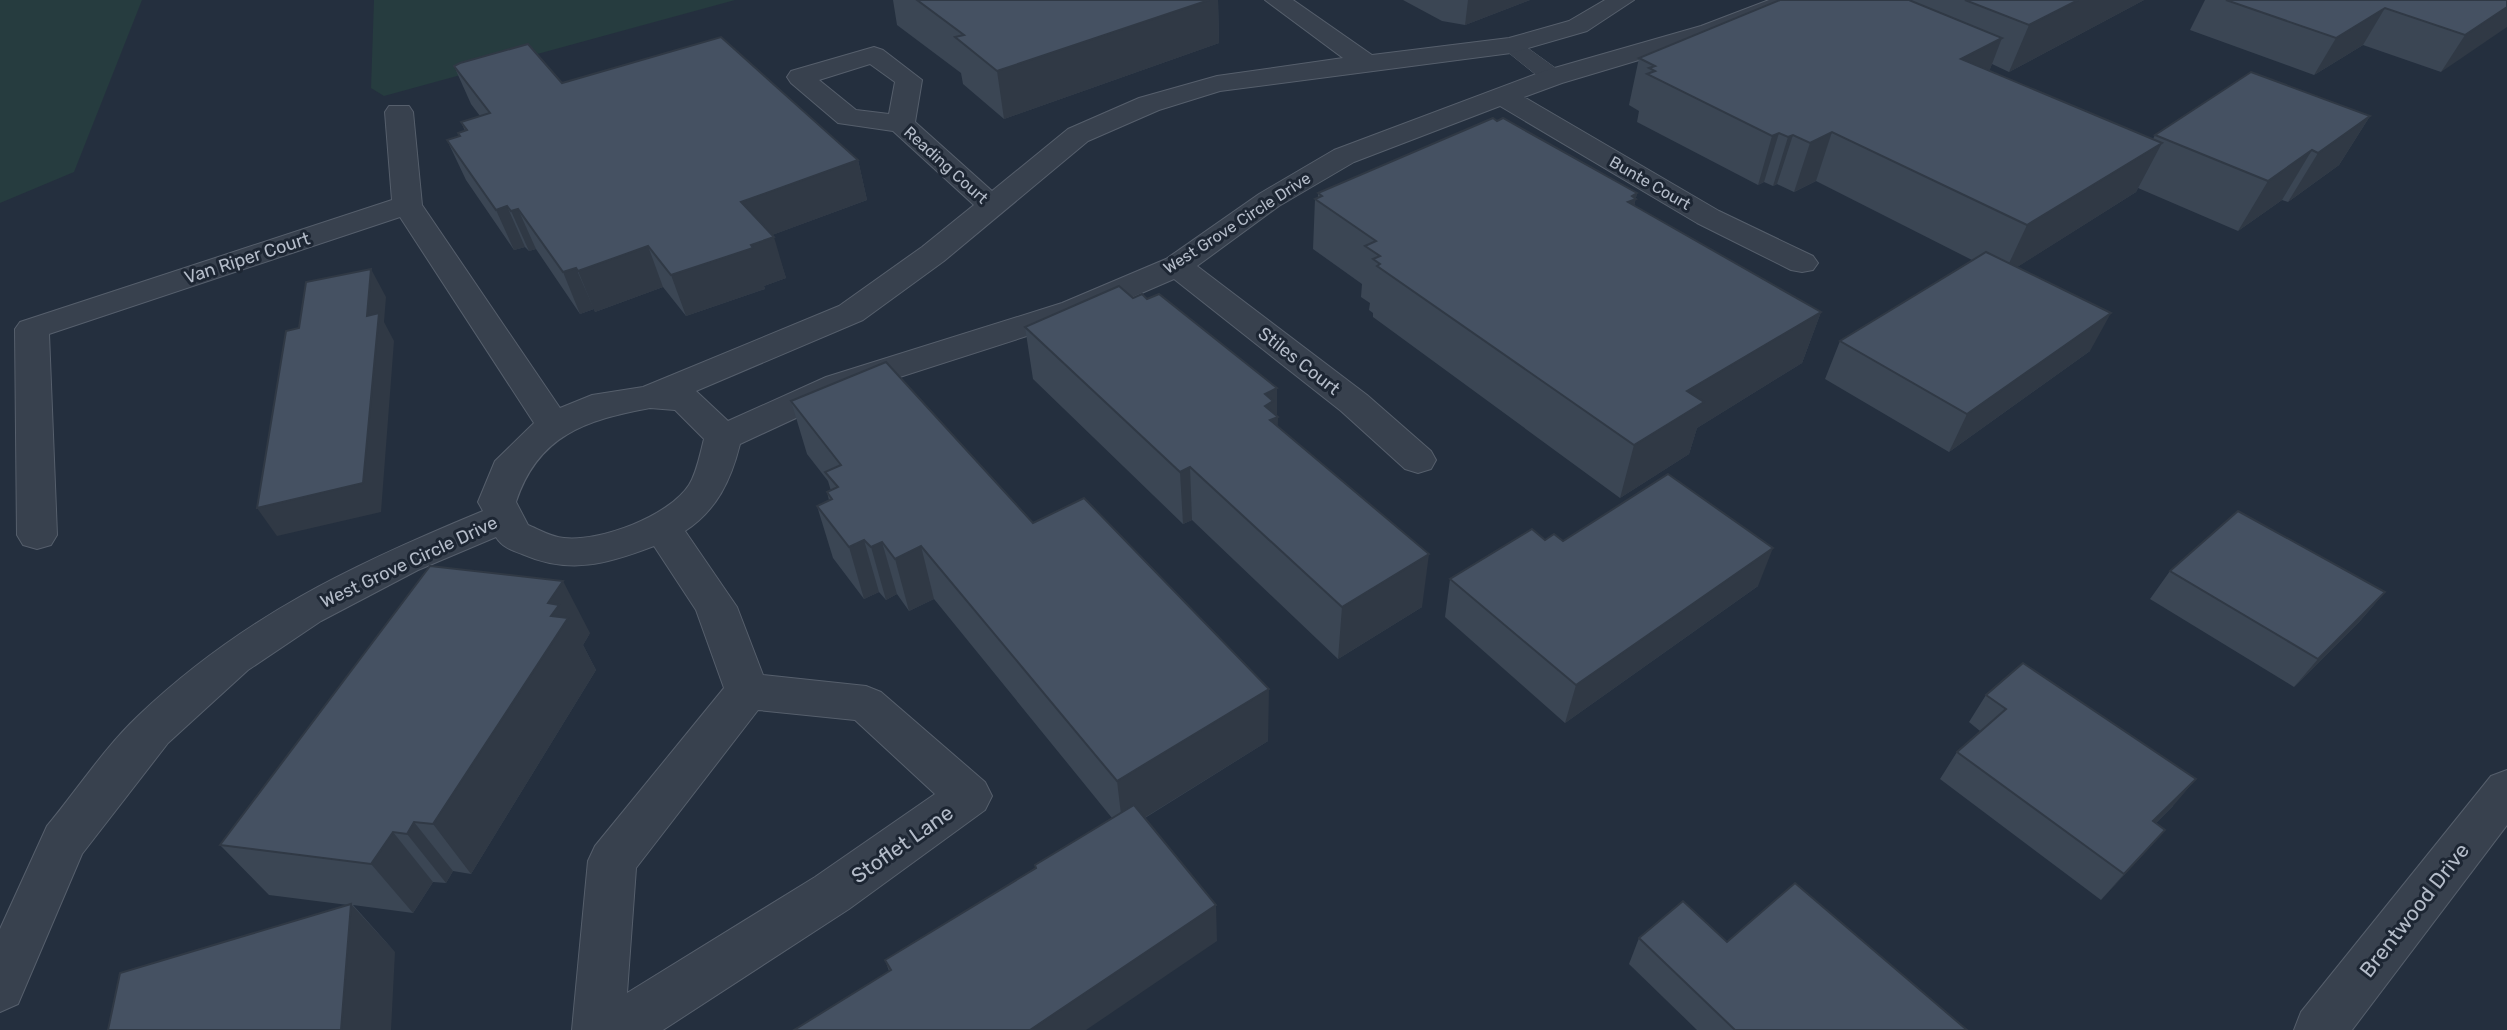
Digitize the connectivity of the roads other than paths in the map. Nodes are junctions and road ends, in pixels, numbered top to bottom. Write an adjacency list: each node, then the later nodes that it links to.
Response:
1 (1277, 0): 5 (street)
2 (1622, 0): 4 (street)
3 (1791, 0): 6 (street, West Grove Circle Drive)
4 (1511, 45): 5 (street); 6 (lane)
5 (1368, 64): 11 (street)
6 (1553, 77): 7 (street, West Grove Circle Drive)
7 (1502, 96): 12 (street, Bunte Court); 13 (street, West Grove Circle Drive)
8 (399, 112): 10 (street)
9 (901, 124): 11 (street, Reading Court)
10 (407, 205): 15 (street); 20 (street, Van Riper Court)
11 (992, 206): 14 (street)
12 (1802, 263)
13 (1177, 266): 16 (street, West Grove Circle Drive); 17 (street, Stiles Court)
14 (650, 397): 15 (street); 16 (street)
15 (553, 425): 18 (street)
16 (723, 437): 19 (street)
17 (1418, 460)
18 (506, 517): 19 (street); 23 (street, West Grove Circle Drive)
19 (661, 528): 21 (street)
20 (37, 535)
21 (747, 691): 24 (street); 25 (street, Stoflet Lane)
22 (2507, 790): 26 (street, Brentwood Drive)
23 (0, 987)
24 (598, 1030)
25 (616, 1030)
26 (2320, 1030)

